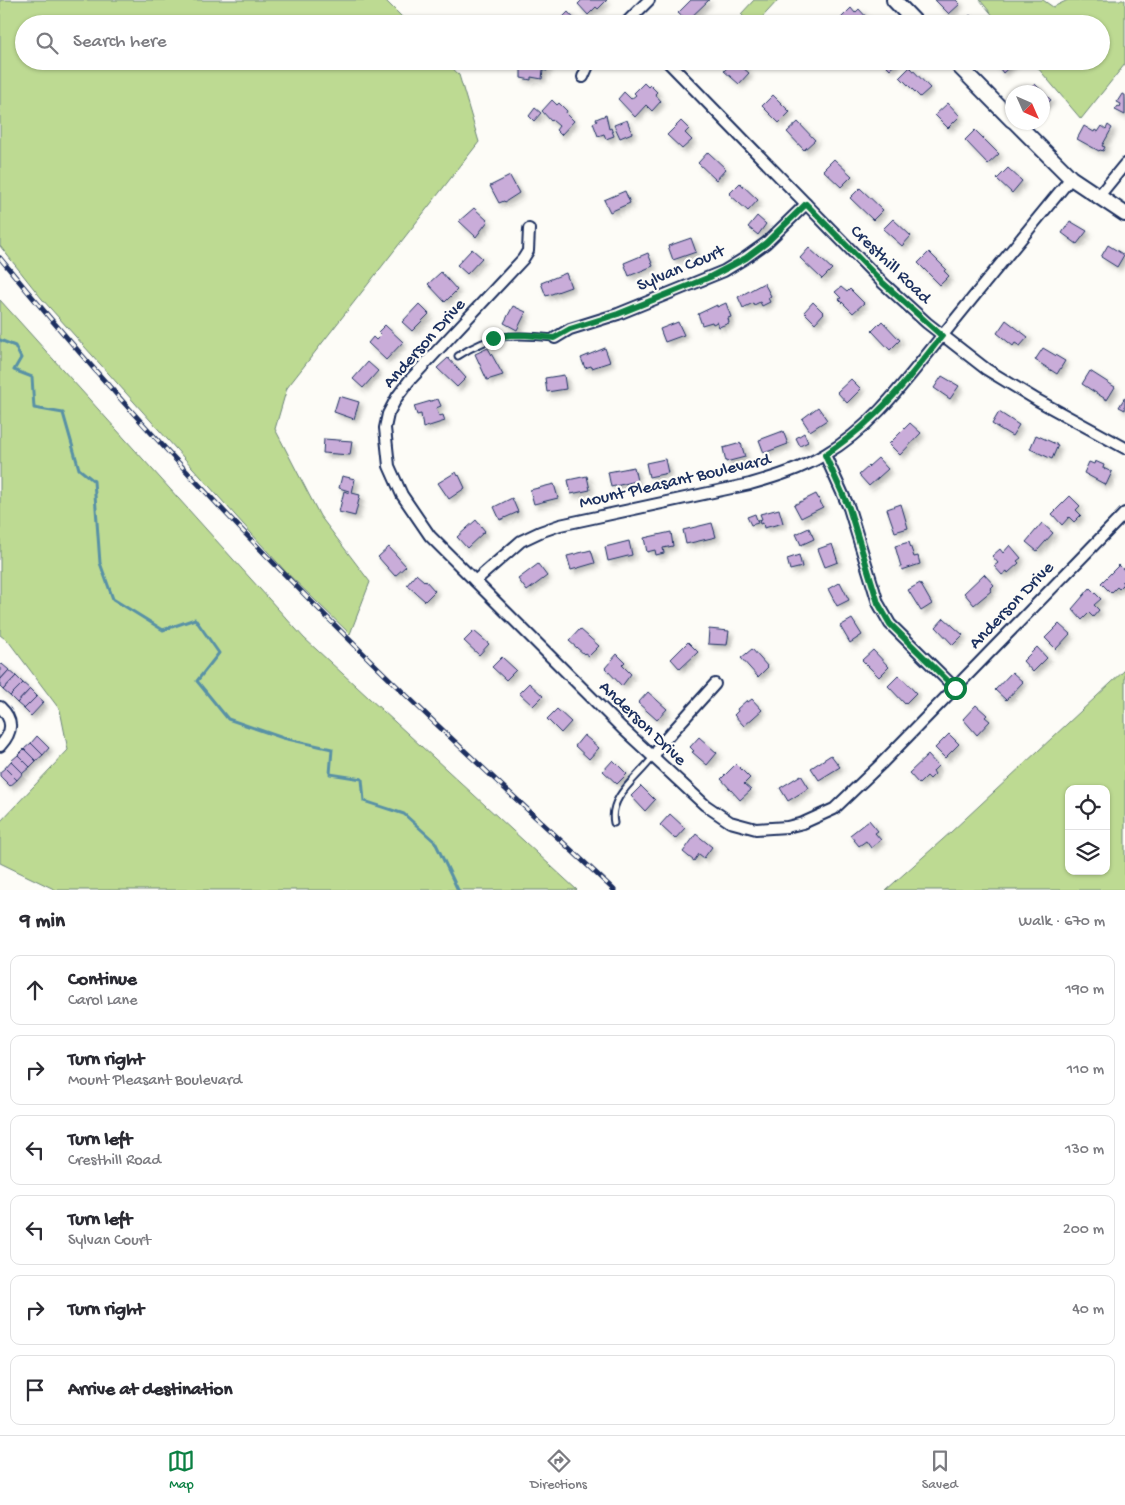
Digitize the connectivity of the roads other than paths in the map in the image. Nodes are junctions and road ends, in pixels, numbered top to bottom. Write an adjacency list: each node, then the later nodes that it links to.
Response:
1 (649, 0): 3 (street)
2 (894, 0): 4 (street)
3 (635, 15)
4 (908, 15)
5 (586, 70): 8 (street)
6 (677, 70): 14 (street, Cresthill Road)
7 (963, 70): 9 (street)
8 (583, 77)
9 (1005, 112)
10 (1023, 130): 12 (street)
11 (1125, 164): 13 (street)
12 (1070, 178): 13 (street); 17 (street, Mount Pleasant Boulevard)
13 (1098, 197): 15 (street)
14 (806, 204): 17 (street, Cresthill Road); 18 (street, Sylvan Court)
15 (1125, 214)
16 (530, 229): 23 (street, Anderson Drive)
17 (942, 336): 20 (street, Cresthill Road); 21 (street, Mount Pleasant Boulevard)
18 (554, 338): 19 (lane)
19 (458, 356)
20 (1125, 448)
21 (825, 455): 23 (street, Mount Pleasant Boulevard); 25 (street)
22 (1125, 513): 25 (street, Anderson Drive)
23 (475, 580): 28 (street, Anderson Drive)
24 (715, 684): 28 (street)
25 (955, 688): 28 (street, Anderson Drive)
26 (0, 706): 27 (street)
27 (0, 746)
28 (653, 757): 29 (lane)
29 (614, 823)

